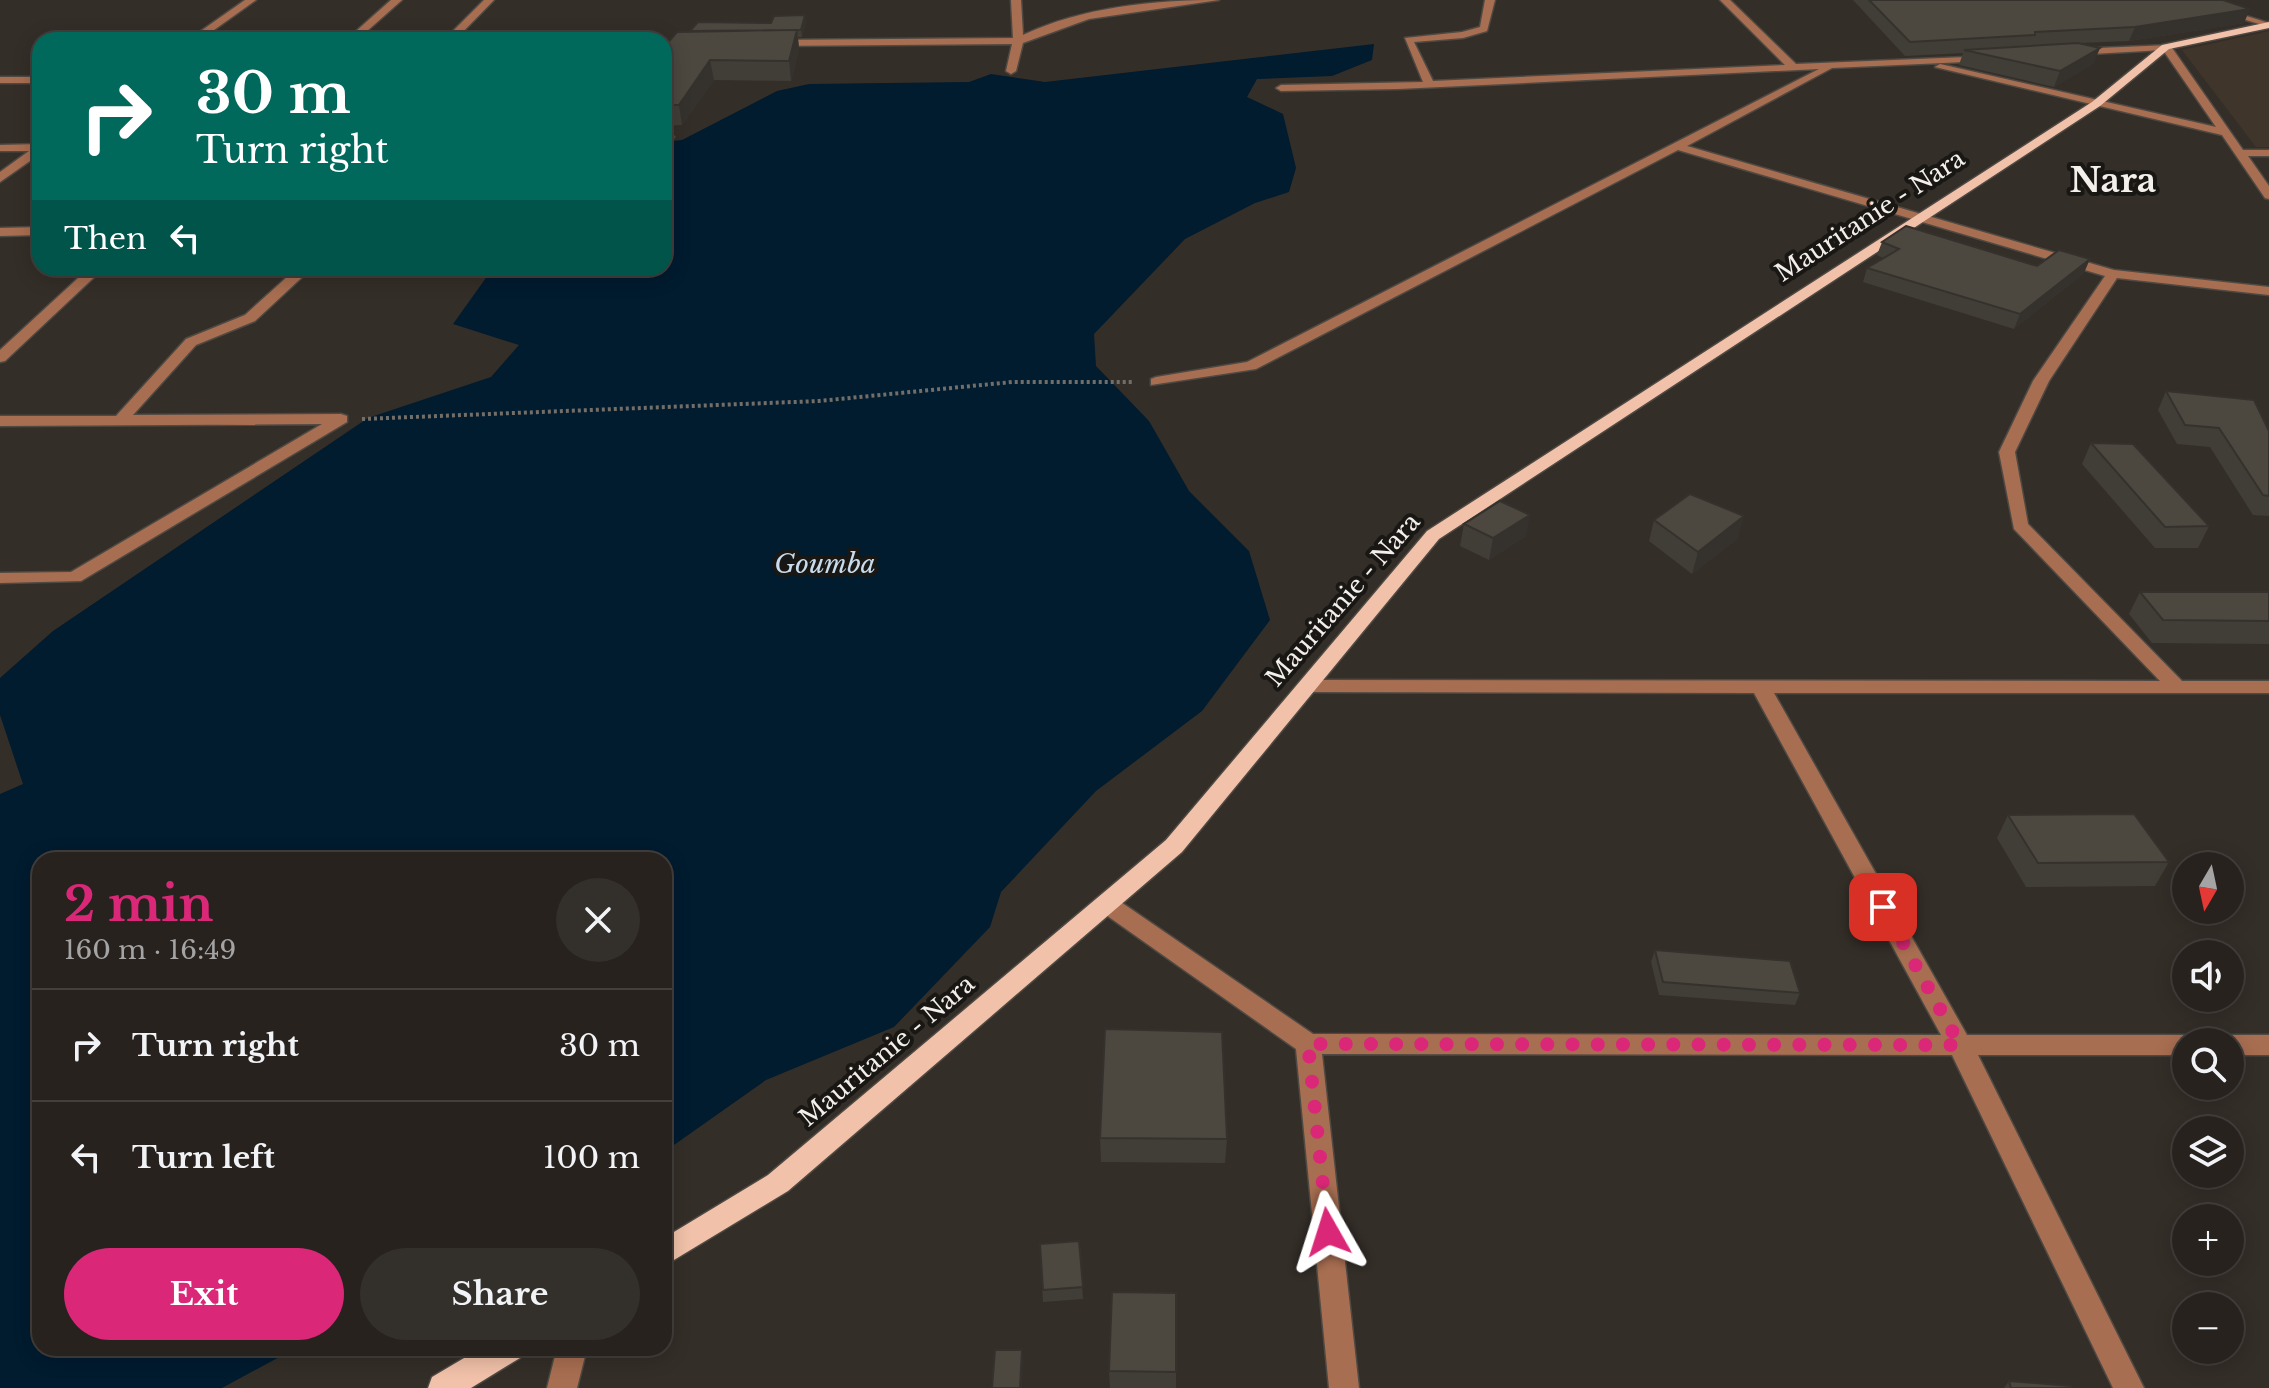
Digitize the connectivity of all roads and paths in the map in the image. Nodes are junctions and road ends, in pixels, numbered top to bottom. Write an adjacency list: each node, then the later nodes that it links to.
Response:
1 (251, 0): 10 (street)
2 (397, 0): 11 (street)
3 (489, 0): 12 (street)
4 (1016, 0): 13 (street)
5 (1214, 0): 13 (street)
6 (1490, 0): 24 (street)
7 (1725, 0): 20 (street)
8 (2185, 0): 9 (street)
9 (2268, 25): 15 (main road, Mauritanie - Nara)
10 (205, 32)
11 (360, 32)
12 (457, 32)
13 (1018, 41): 14 (street); 21 (street)
14 (758, 43)
15 (2166, 47): 16 (street); 26 (main road, Mauritanie - Nara); 27 (street)
16 (2059, 53)
17 (1997, 57): 18 (street)
18 (1921, 62): 19 (street); 26 (street)
19 (1833, 66): 20 (street); 28 (street)
20 (1794, 68): 24 (street)
21 (1011, 71)
22 (0, 80): 23 (street)
23 (32, 80)
24 (1429, 83): 25 (street)
25 (1281, 88)
26 (2096, 104): 27 (street); 36 (main road, Mauritanie - Nara)
27 (2226, 133): 31 (street)
28 (1675, 146): 36 (street); 44 (street)
29 (0, 148): 30 (street)
30 (32, 148)
31 (2241, 153): 32 (street); 35 (street)
32 (2269, 153)
33 (32, 154): 34 (street)
34 (0, 178)
35 (2269, 195)
36 (1922, 218): 39 (street); 49 (main road, Mauritanie - Nara)
37 (32, 231): 38 (street)
38 (0, 232)
39 (2113, 274): 42 (street); 51 (street)
40 (88, 276): 43 (street)
41 (296, 276): 45 (street)
42 (2269, 291)
43 (0, 358)
44 (1156, 382): 46 (path)
45 (122, 418): 46 (street); 47 (street)
46 (341, 419): 48 (street)
47 (0, 421)
48 (0, 578)
49 (1308, 686): 50 (street); 53 (main road, Mauritanie - Nara)
50 (1760, 686): 51 (street); 55 (street)
51 (2177, 687): 52 (street)
52 (2269, 687)
53 (1107, 904): 54 (street); 59 (main road, Mauritanie - Nara)
54 (1308, 1044): 55 (street); 64 (street)
55 (1960, 1045): 56 (street); 65 (street)
56 (2172, 1045)
57 (2244, 1045): 58 (street)
58 (2269, 1045)
59 (672, 1248)
60 (496, 1356): 62 (main road)
61 (570, 1356): 63 (street)
62 (443, 1388)
63 (562, 1388)
64 (1344, 1388)
65 (2129, 1388)

